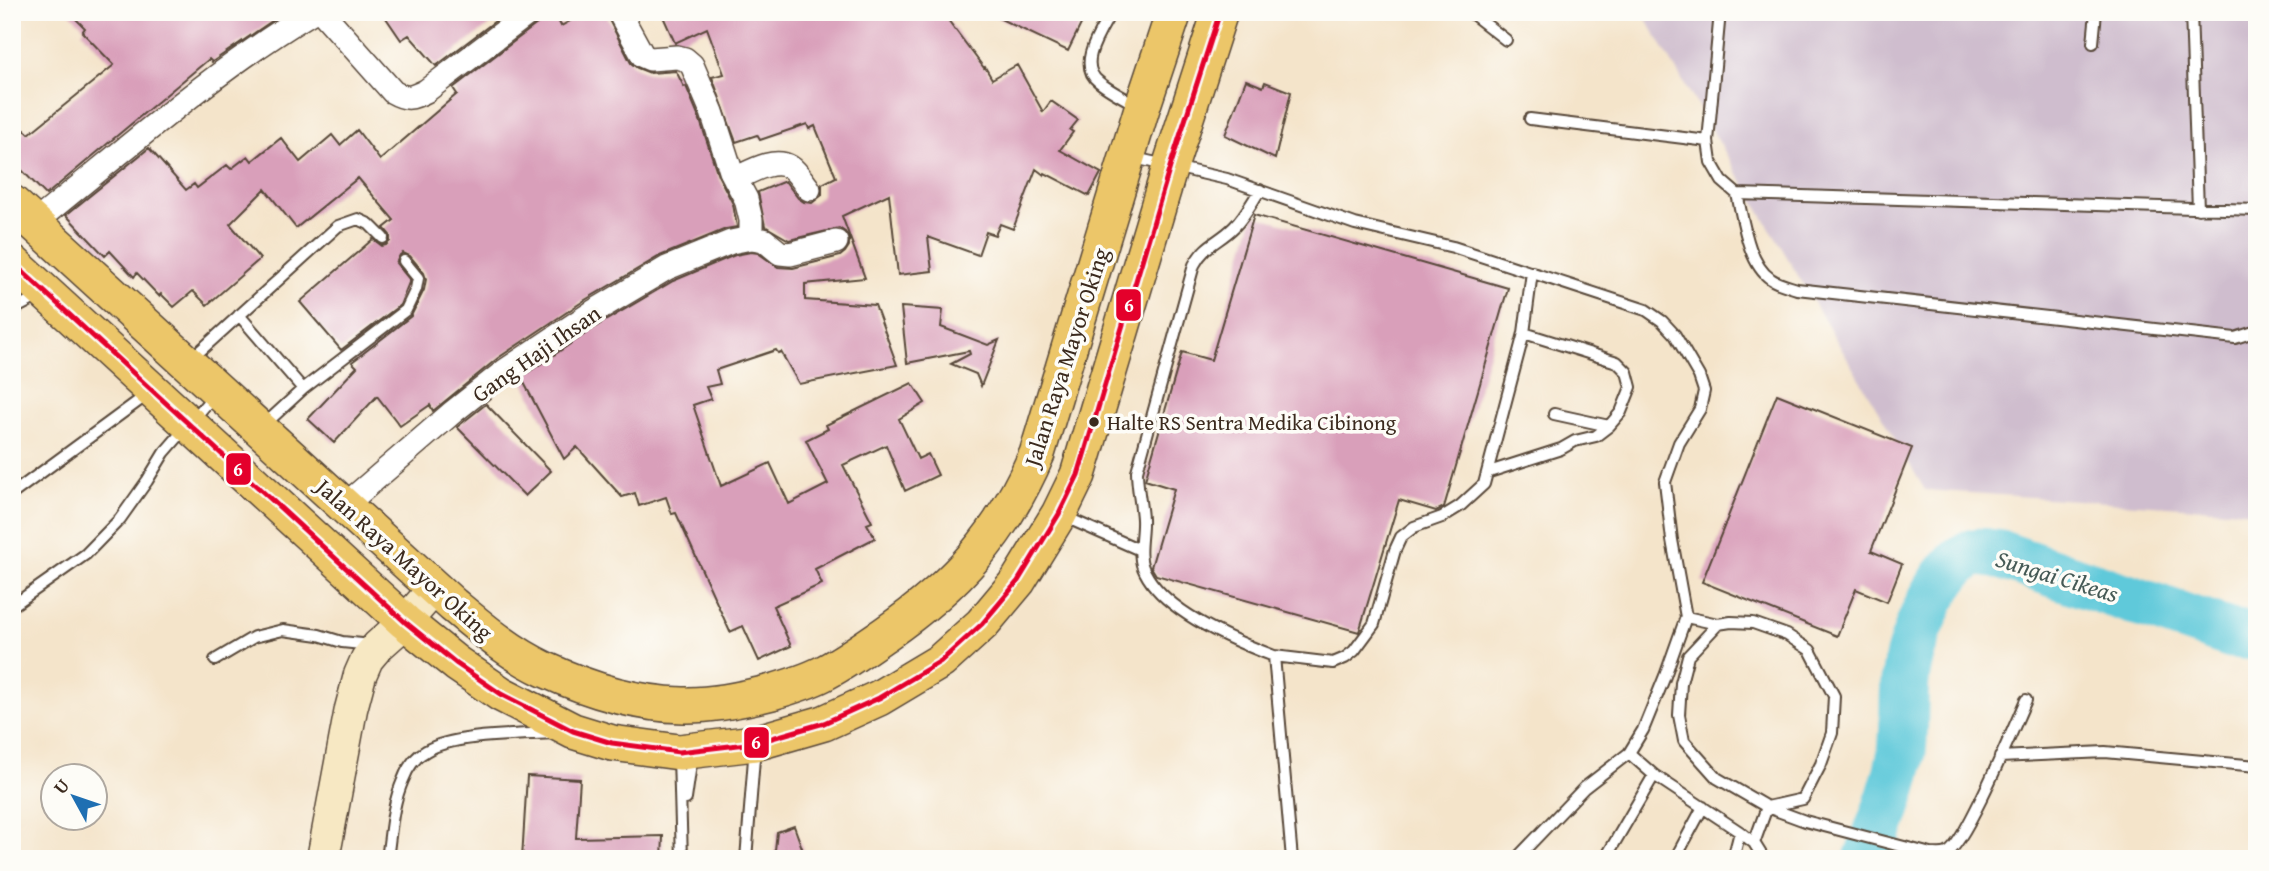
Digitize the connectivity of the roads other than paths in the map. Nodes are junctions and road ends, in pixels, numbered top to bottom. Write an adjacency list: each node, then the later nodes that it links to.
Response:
1 (312, 12): 25 (street)
2 (322, 12): 3 (street)
3 (530, 12)
4 (619, 12): 19 (street)
5 (1111, 12): 14 (lane)
6 (1174, 12): 14 (main road, Jalan Raya Mayor Oking)
7 (1220, 12): 18 (main road, Jalan Raya Mayor Oking)
8 (1470, 12): 12 (lane)
9 (1720, 12): 16 (lane)
10 (2096, 12): 13 (lane)
11 (2191, 12): 23 (lane)
12 (1506, 40)
13 (2093, 43)
14 (1142, 108): 17 (main road, Jalan Raya Mayor Oking)
15 (1530, 119): 16 (lane)
16 (1708, 141): 22 (lane)
17 (1128, 156): 18 (lane); 50 (main road, Jalan Raya Mayor Oking)
18 (1170, 167): 21 (lane); 48 (main road, Jalan Raya Mayor Oking)
19 (735, 179): 20 (street); 27 (street)
20 (809, 189)
21 (1260, 190): 31 (lane); 49 (lane)
22 (1737, 194): 23 (lane); 35 (lane)
23 (2198, 209): 24 (lane)
24 (2257, 210)
25 (23, 213): 37 (main road, Jalan Raya Mayor Oking)
26 (383, 238): 34 (lane)
27 (751, 238): 28 (street); 47 (street, Gang Haji Ihsan)
28 (836, 242)
29 (12, 261): 32 (main road, Jalan Raya Mayor Oking)
30 (404, 261): 38 (lane)
31 (1532, 272): 36 (lane); 52 (lane)
32 (47, 292): 33 (lane); 39 (main road, Jalan Raya Mayor Oking)
33 (12, 310)
34 (239, 315): 37 (lane); 38 (lane)
35 (2257, 331)
36 (1524, 333): 43 (lane); 45 (lane)
37 (187, 363): 40 (main road, Jalan Raya Mayor Oking)
38 (303, 389): 44 (lane)
39 (153, 390): 42 (main road, Jalan Raya Mayor Oking); 46 (lane)
40 (218, 391): 42 (lane); 44 (main road, Jalan Raya Mayor Oking)
41 (1554, 414): 43 (lane)
42 (189, 423): 51 (lane); 53 (main road, Jalan Raya Mayor Oking)
43 (1609, 426): 45 (lane)
44 (260, 429): 47 (main road, Jalan Raya Mayor Oking)
45 (1489, 472): 56 (lane)
46 (12, 494)
47 (344, 506): 50 (main road, Jalan Raya Mayor Oking)
48 (1059, 514): 49 (lane); 60 (main road, Jalan Raya Mayor Oking)
49 (1140, 550): 56 (lane)
50 (434, 589): 53 (street)
51 (12, 606)
52 (1686, 617): 54 (lane); 62 (lane)
53 (405, 622): 55 (street); 59 (main road, Jalan Raya Mayor Oking)
54 (1718, 624): 67 (lane); 67 (lane)
55 (378, 646): 57 (lane); 70 (street)
56 (1274, 656): 74 (lane)
57 (215, 660)
58 (2026, 700): 63 (lane)
59 (573, 731): 61 (main road, Jalan Raya Mayor Oking); 71 (lane)
60 (755, 743): 61 (main road, Jalan Raya Mayor Oking); 73 (lane)
61 (686, 751): 72 (lane)
62 (1629, 753): 65 (lane); 75 (lane)
63 (2000, 757): 64 (lane); 67 (lane)
64 (2257, 766)
65 (1654, 775): 66 (lane); 76 (lane)
66 (1703, 807): 68 (lane); 77 (lane)
67 (1767, 807): 69 (lane)
68 (1740, 832): 69 (lane); 78 (lane)
69 (1754, 843): 79 (lane)
70 (323, 859)
71 (387, 859)
72 (682, 859)
73 (746, 859)
74 (1292, 859)
75 (1516, 859)
76 (1605, 859)
77 (1675, 859)
78 (1733, 859)
79 (1764, 859)

